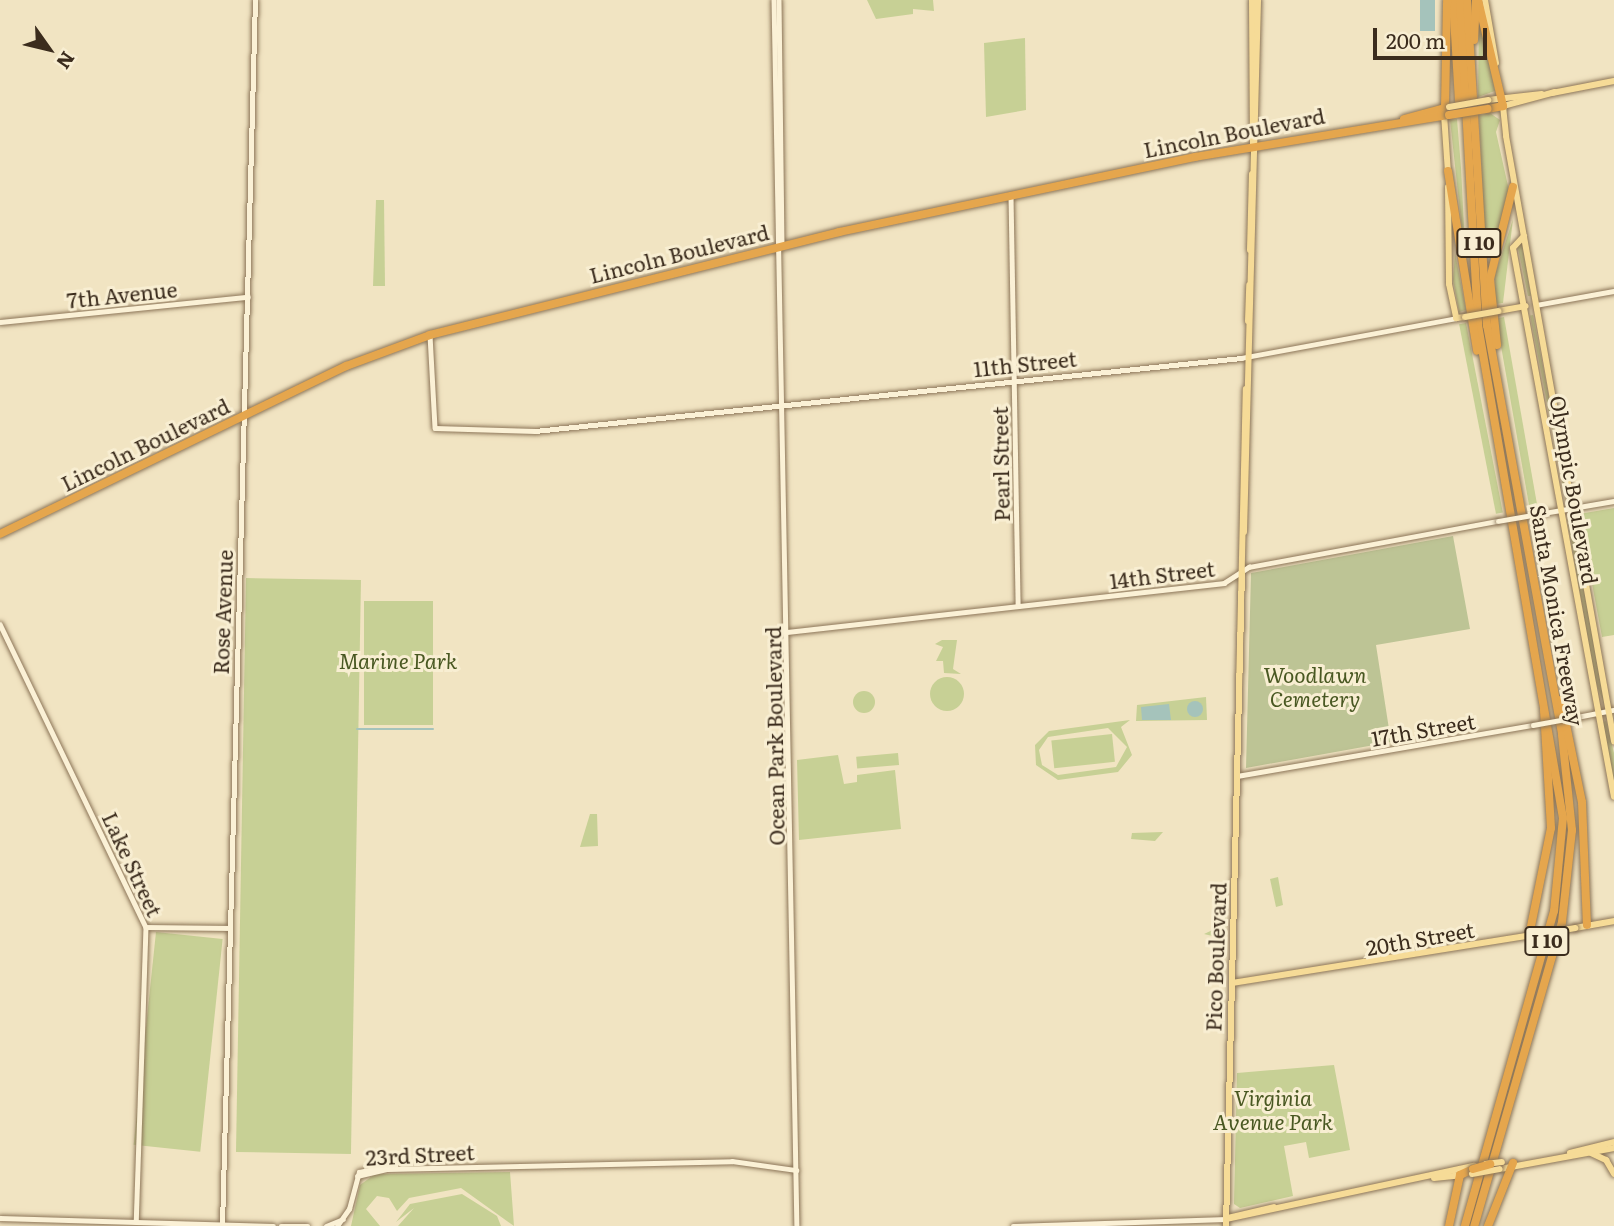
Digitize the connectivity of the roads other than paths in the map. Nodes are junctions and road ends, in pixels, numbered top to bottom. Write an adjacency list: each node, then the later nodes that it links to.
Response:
1 (255, 0): 24 (street, Rose Avenue)
2 (776, 0): 10 (street, Ocean Park Boulevard); 10 (street, Ocean Park Boulevard)
3 (1252, 0): 16 (main road, Pico Boulevard)
4 (1258, 0): 16 (main road, Pico Boulevard)
5 (1445, 0): 14 (highway)
6 (1453, 0): 17 (highway)
7 (1460, 0): 17 (highway, Santa Monica Freeway / I 10)
8 (1467, 0): 11 (highway, Santa Monica Freeway / I 10)
9 (1480, 1): 11 (highway); 13 (highway, Olympic Boulevard)
10 (777, 57): 15 (street, Ocean Park Boulevard); 15 (street, Ocean Park Boulevard)
11 (1471, 64): 31 (highway, Santa Monica Freeway / I 10)
12 (1614, 81): 13 (main road, Lincoln Boulevard)
13 (1503, 102): 14 (highway, Lincoln Boulevard, bridge); 19 (main road, Olympic Boulevard)
14 (1447, 111): 16 (highway, Lincoln Boulevard); 18 (main road)
15 (780, 120): 22 (street, Ocean Park Boulevard); 22 (street, Ocean Park Boulevard)
16 (1254, 146): 20 (highway, Lincoln Boulevard); 30 (main road, Pico Boulevard)
17 (1466, 167): 33 (highway, Santa Monica Freeway / I 10)
18 (1448, 171): 27 (main road); 33 (highway)
19 (1514, 187): 21 (main road, Olympic Boulevard); 31 (highway)
20 (1011, 196): 22 (highway, Lincoln Boulevard); 32 (street, Pearl Street)
21 (1524, 236): 25 (main road, Olympic Boulevard); 26 (main road, Olympic Boulevard)
22 (781, 246): 29 (highway, Lincoln Boulevard); 34 (street, Ocean Park Boulevard)
23 (1614, 290): 25 (street, 11th Street)
24 (248, 297): 28 (street, 7th Avenue); 35 (street, Rose Avenue)
25 (1535, 305): 26 (main road, 11th Street); 37 (main road, Olympic Boulevard)
26 (1525, 307): 27 (main road, 11th Street, bridge); 38 (main road, Olympic Boulevard)
27 (1456, 318): 30 (street, 11th Street)
28 (0, 322)
29 (429, 335): 34 (street, 11th Street); 35 (highway, Lincoln Boulevard)
30 (1248, 357): 32 (street, 11th Street); 40 (main road, Pico Boulevard)
31 (1496, 366): 45 (highway, Santa Monica Freeway / I 10)
32 (1014, 382): 34 (street, 11th Street); 41 (street, Pearl Street)
33 (1490, 399): 44 (highway, Santa Monica Freeway / I 10)
34 (783, 407): 43 (street, Ocean Park Boulevard)
35 (244, 415): 39 (highway, Lincoln Boulevard); 54 (street, Rose Avenue)
36 (1614, 501): 37 (street, 14th Street)
37 (1572, 508): 38 (street, 14th Street); 46 (main road, Olympic Boulevard)
38 (1561, 510): 40 (street, 14th Street, bridge); 47 (main road, Olympic Boulevard)
39 (0, 534)
40 (1242, 573): 41 (street, 14th Street); 49 (main road, Pico Boulevard)
41 (1018, 606): 43 (street, 14th Street)
42 (0, 624): 53 (street, Lake Street)
43 (787, 632): 65 (street, Ocean Park Boulevard)
44 (1536, 648): 55 (highway); 83 (highway, Santa Monica Freeway / I 10)
45 (1549, 657): 52 (highway); 84 (highway, Santa Monica Freeway / I 10)
46 (1611, 711): 47 (street, 17th Street); 48 (main road, Olympic Boulevard)
47 (1599, 713): 49 (street, 17th Street, bridge); 50 (main road, Olympic Boulevard)
48 (1614, 741)
49 (1237, 776): 56 (main road, Pico Boulevard)
50 (1614, 797)
51 (1614, 921): 52 (main road, 20th Street)
52 (1587, 925): 55 (main road, 20th Street, bridge)
53 (146, 927): 54 (street); 71 (street, Lake Street)
54 (230, 928): 73 (street, Rose Avenue)
55 (1532, 935): 56 (main road, 20th Street)
56 (1232, 984): 72 (main road, Pico Boulevard)
57 (1614, 1142): 59 (main road)
58 (1614, 1148): 60 (main road)
59 (1570, 1153): 60 (main road); 61 (main road)
60 (1584, 1153): 66 (main road)
61 (1513, 1163): 63 (main road); 85 (highway)
62 (1490, 1164): 63 (main road, bridge); 64 (highway, bridge)
63 (1501, 1165): 64 (main road, bridge)
64 (1473, 1169): 67 (highway); 68 (main road)
65 (796, 1170): 70 (street, 23rd Street); 80 (street, Ocean Park Boulevard)
66 (1614, 1174)
67 (1460, 1175): 68 (main road); 82 (highway)
68 (1432, 1177): 72 (main road)
69 (0, 1218): 71 (street)
70 (343, 1220): 77 (street); 78 (street); 79 (street)
71 (136, 1222): 73 (street)
72 (1226, 1222): 81 (street)
73 (222, 1225): 74 (street)
74 (273, 1226)
75 (281, 1226): 76 (street)
76 (308, 1226)
77 (326, 1226)
78 (337, 1226)
79 (347, 1226)
80 (797, 1226)
81 (1013, 1226)
82 (1449, 1226)
83 (1465, 1226)
84 (1474, 1226)
85 (1488, 1226)

